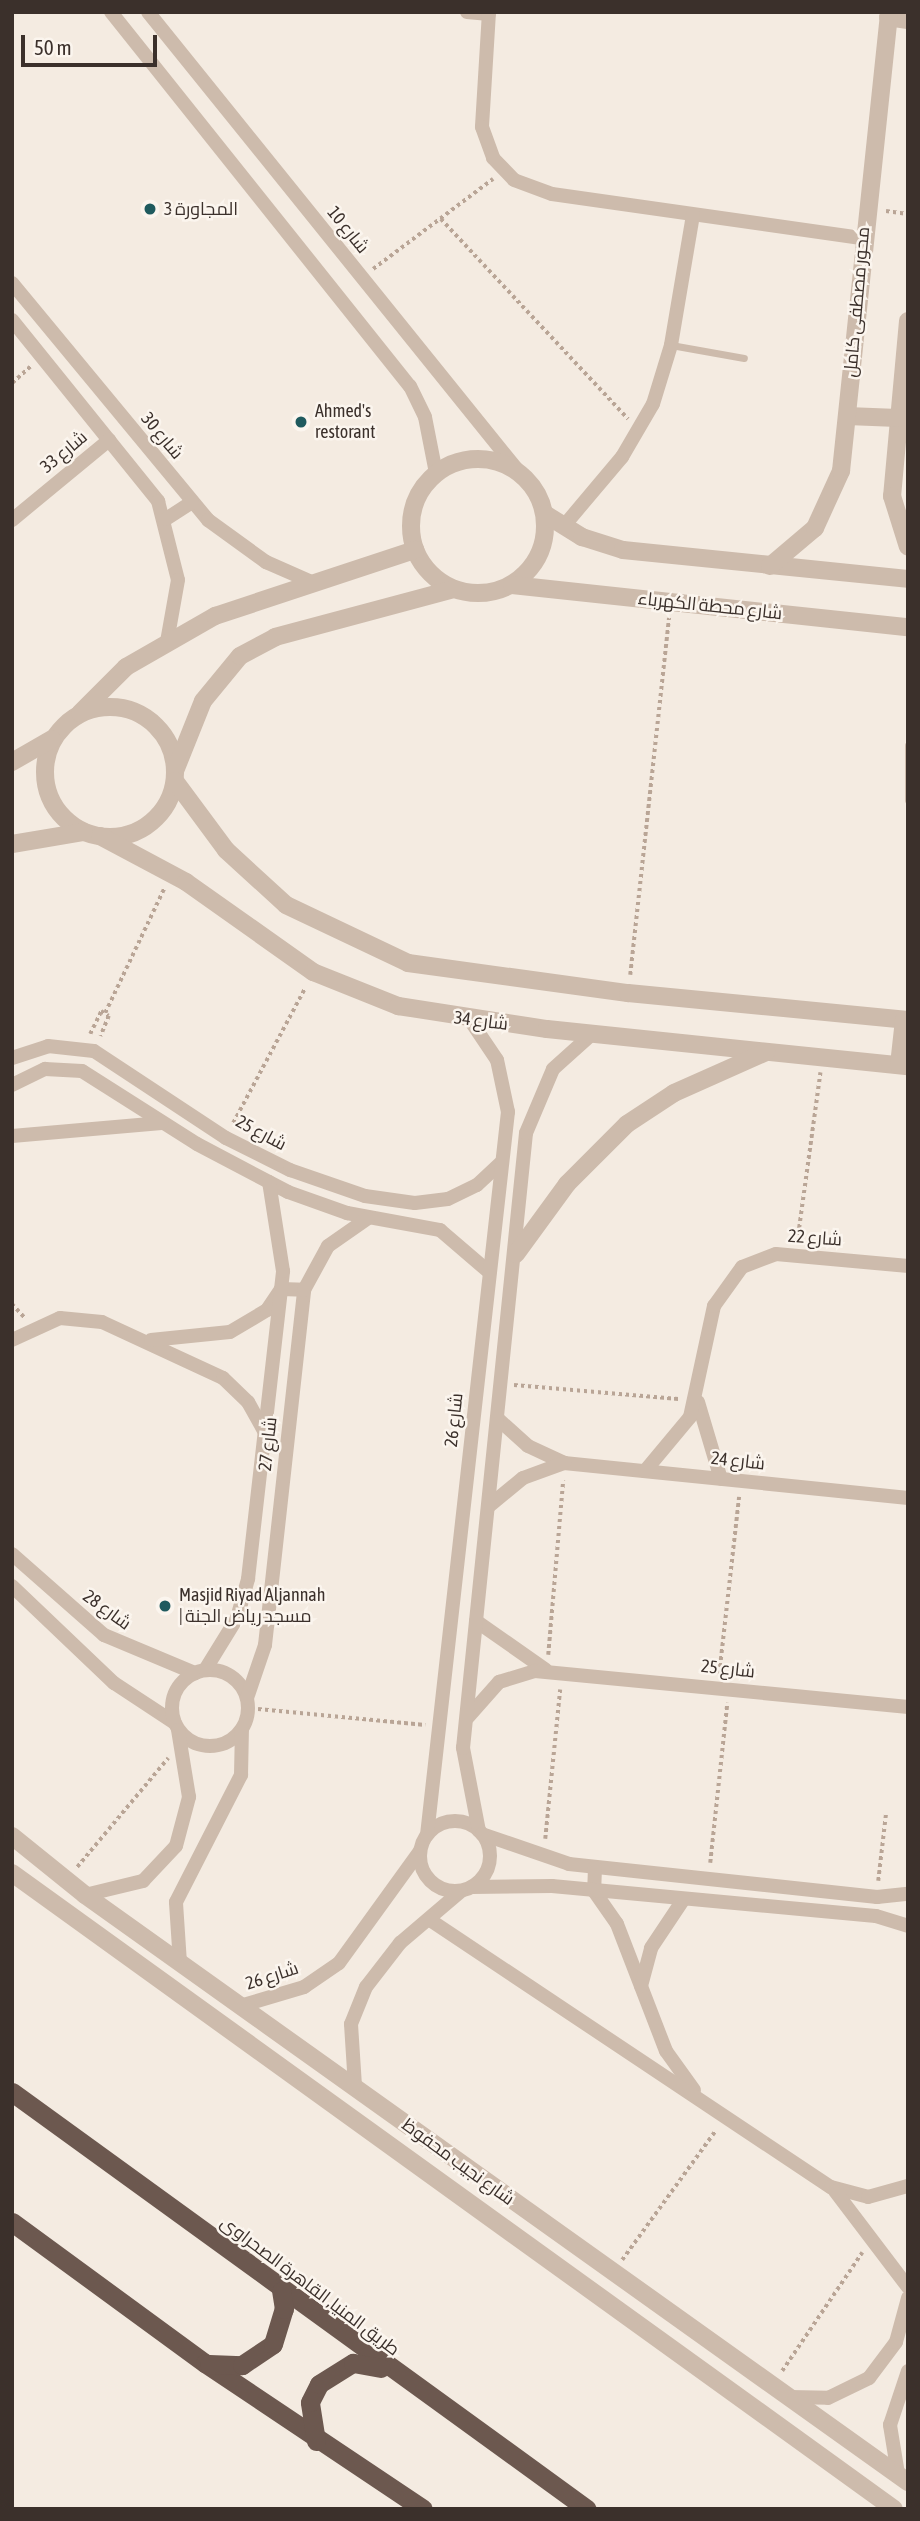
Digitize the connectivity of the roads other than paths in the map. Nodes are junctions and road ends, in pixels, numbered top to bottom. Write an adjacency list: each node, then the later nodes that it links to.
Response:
1 (111, 12): 19 (street)
2 (148, 12): 18 (street, شارع 10)
3 (467, 12): 4 (street)
4 (489, 13): 7 (street)
5 (888, 15): 6 (street); 8 (street, محور مصطفى كامل)
6 (908, 20)
7 (693, 215): 8 (street); 13 (street)
8 (863, 238): 15 (street, محور مصطفى كامل)
9 (12, 283): 20 (street, شارع 30)
10 (12, 320): 17 (street)
11 (908, 321): 12 (street)
12 (907, 328): 16 (street)
13 (671, 345): 14 (lane); 24 (street)
14 (744, 358)
15 (846, 416): 16 (street); 27 (street, محور مصطفى كامل)
16 (903, 416): 25 (street)
17 (109, 440): 22 (street); 23 (street, شارع 33)
18 (519, 471): 19 (street); 21 (street)
19 (436, 473): 26 (street)
20 (192, 502): 22 (street); 29 (street, شارع 30)
21 (545, 514): 24 (street); 30 (street)
22 (166, 519): 33 (street)
23 (12, 520)
24 (563, 527): 27 (street)
25 (908, 548)
26 (415, 550): 29 (street); 31 (street)
27 (770, 566): 28 (street)
28 (908, 579)
29 (309, 581): 33 (street)
30 (512, 585): 31 (street); 32 (street, شارع محطة الكهرباء)
31 (454, 589): 38 (street)
32 (908, 627)
33 (167, 642): 34 (street)
34 (80, 713): 35 (street); 38 (street)
35 (52, 739): 37 (street); 40 (street)
36 (908, 744): 39 (lane)
37 (12, 762)
38 (175, 776): 40 (street); 43 (street)
39 (908, 800)
40 (92, 834): 41 (street); 42 (street, شارع 34)
41 (12, 844)
42 (470, 1020): 44 (street, شارع 34); 52 (street, شارع 26)
43 (906, 1020): 47 (street)
44 (592, 1034): 45 (street, شارع 34); 53 (street)
45 (769, 1051): 47 (street, شارع 34); 60 (street)
46 (12, 1058): 48 (street, شارع 25)
47 (904, 1065)
48 (128, 1071): 50 (street); 57 (street, شارع 25)
49 (12, 1085): 50 (street)
50 (115, 1090): 51 (street)
51 (161, 1123): 54 (street); 56 (street)
52 (506, 1130): 53 (street); 55 (street, شارع 26)
53 (526, 1133): 60 (street)
54 (12, 1136)
55 (502, 1162): 57 (street, شارع 25); 62 (street, شارع 26)
56 (269, 1182): 58 (street); 63 (street, شارع 27)
57 (399, 1201): 59 (street)
58 (368, 1218): 59 (street); 64 (street, شارع 27)
59 (395, 1222): 62 (street)
60 (516, 1254): 68 (street)
61 (908, 1266): 67 (street, شارع 22)
62 (489, 1272): 76 (street, شارع 26)
63 (281, 1289): 64 (street); 66 (street); 69 (street, شارع 27)
64 (304, 1290): 79 (street, شارع 27)
65 (12, 1340): 66 (street)
66 (149, 1340): 69 (street)
67 (698, 1401): 71 (street, شارع 22); 72 (street, شارع 22)
68 (498, 1419): 70 (street, شارع 24); 74 (street)
69 (264, 1433): 78 (street, شارع 27)
70 (564, 1463): 71 (street, شارع 24); 74 (street, شارع 24)
71 (645, 1471): 72 (street, شارع 24)
72 (721, 1479): 73 (street, شارع 24)
73 (908, 1498)
74 (489, 1506): 77 (street)
75 (13, 1554): 82 (street, شارع 28)
76 (457, 1569): 77 (street); 90 (street, شارع 26)
77 (481, 1570): 81 (street)
78 (248, 1579): 79 (street); 82 (street, شارع 27)
79 (273, 1581): 84 (street, شارع 27)
80 (12, 1586): 88 (street)
81 (476, 1621): 83 (street); 86 (street)
82 (200, 1671): 84 (street); 88 (street)
83 (547, 1671): 85 (street, شارع 25); 86 (street, شارع 25)
84 (248, 1703): 87 (street)
85 (907, 1706)
86 (464, 1724): 89 (street)
87 (242, 1729): 88 (street); 104 (street)
88 (178, 1731): 98 (street)
89 (481, 1833): 90 (street); 93 (street); 95 (street)
90 (427, 1835): 92 (street)
91 (12, 1836): 98 (street, شارع نجيب محفوظ)
92 (420, 1851): 95 (street); 106 (street, شارع 26)
93 (595, 1867): 96 (street); 99 (street)
94 (12, 1873): 114 (street, شارع نجيب محفوظ)
95 (467, 1889): 96 (street); 102 (street)
96 (594, 1891): 100 (street); 105 (street)
97 (908, 1894): 99 (street)
98 (85, 1895): 104 (street, شارع نجيب محفوظ)
99 (870, 1896): 101 (street)
100 (683, 1900): 101 (street); 105 (street)
101 (862, 1915): 103 (street)
102 (430, 1920): 107 (street); 109 (street)
103 (908, 1926)
104 (180, 1963): 106 (street, شارع نجيب محفوظ)
105 (641, 1986): 109 (street)
106 (240, 2006): 107 (street, شارع نجيب محفوظ)
107 (355, 2086): 113 (street, شارع نجيب محفوظ)
108 (12, 2092): 116 (highway, طريق المنيا, القاهرة الصحراوى)
109 (710, 2106): 111 (street)
110 (908, 2186): 111 (street)
111 (831, 2187): 115 (street)
112 (12, 2222): 119 (highway)
113 (549, 2229): 114 (street); 122 (street, شارع نجيب محفوظ)
114 (533, 2250): 127 (street, شارع نجيب محفوظ)
115 (908, 2287)
116 (281, 2291): 119 (highway); 121 (highway, طريق المنيا, القاهرة الصحراوى)
117 (908, 2298): 118 (street)
118 (902, 2345): 122 (street)
119 (205, 2363): 123 (highway)
120 (908, 2371): 124 (street)
121 (391, 2373): 123 (highway); 126 (highway, طريق المنيا, القاهرة الصحراوى)
122 (777, 2391): 124 (street, شارع نجيب محفوظ)
123 (317, 2441): 125 (highway)
124 (903, 2478)
125 (423, 2509)
126 (587, 2509)
127 (894, 2509)

